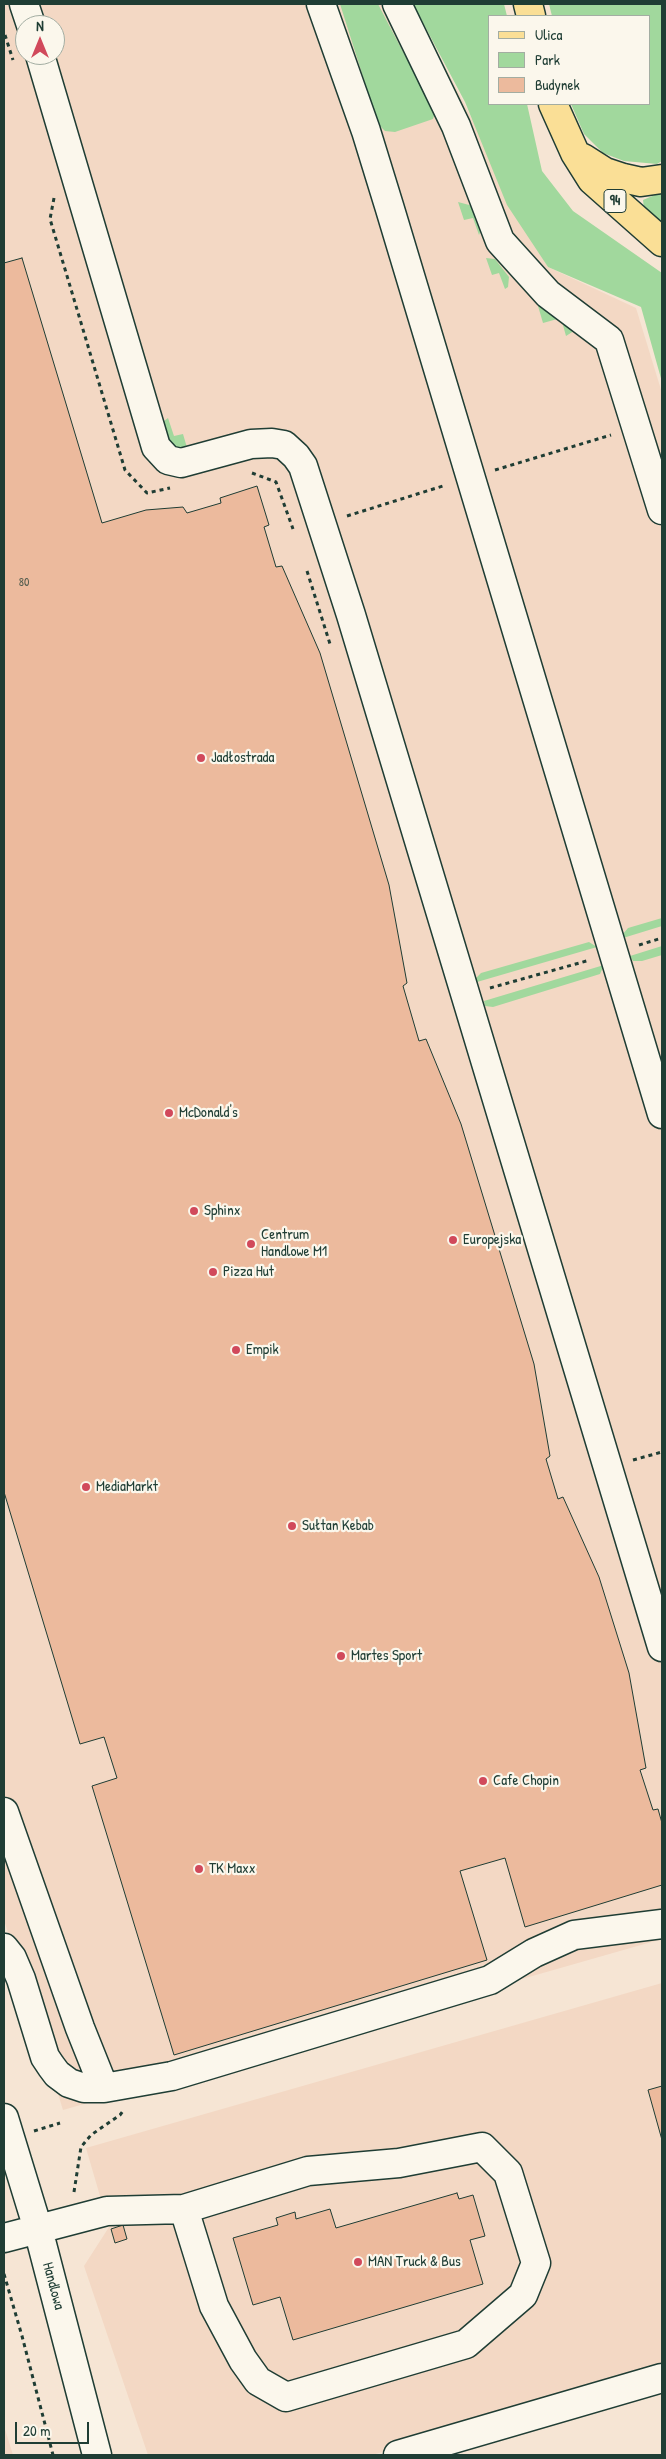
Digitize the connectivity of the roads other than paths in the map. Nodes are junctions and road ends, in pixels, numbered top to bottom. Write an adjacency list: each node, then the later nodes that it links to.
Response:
1 (11, 4): 4 (street)
2 (321, 4): 11 (street)
3 (397, 4): 10 (street)
4 (4, 6)
5 (43, 65): 12 (street)
6 (552, 105): 7 (main road, 94)
7 (575, 153): 8 (main road); 9 (main road, 94)
8 (662, 179)
9 (662, 242)
10 (662, 510)
11 (662, 1114)
12 (662, 1647)
13 (4, 1812): 16 (street)
14 (662, 1924): 16 (street)
15 (4, 1948): 16 (street)
16 (104, 2088)
17 (4, 2118): 19 (street, Handlowa)
18 (184, 2209): 18 (street); 19 (street)
19 (38, 2229): 20 (street); 22 (street, Handlowa)
20 (4, 2238)
21 (662, 2378): 23 (street)
22 (97, 2455)
23 (398, 2455)

